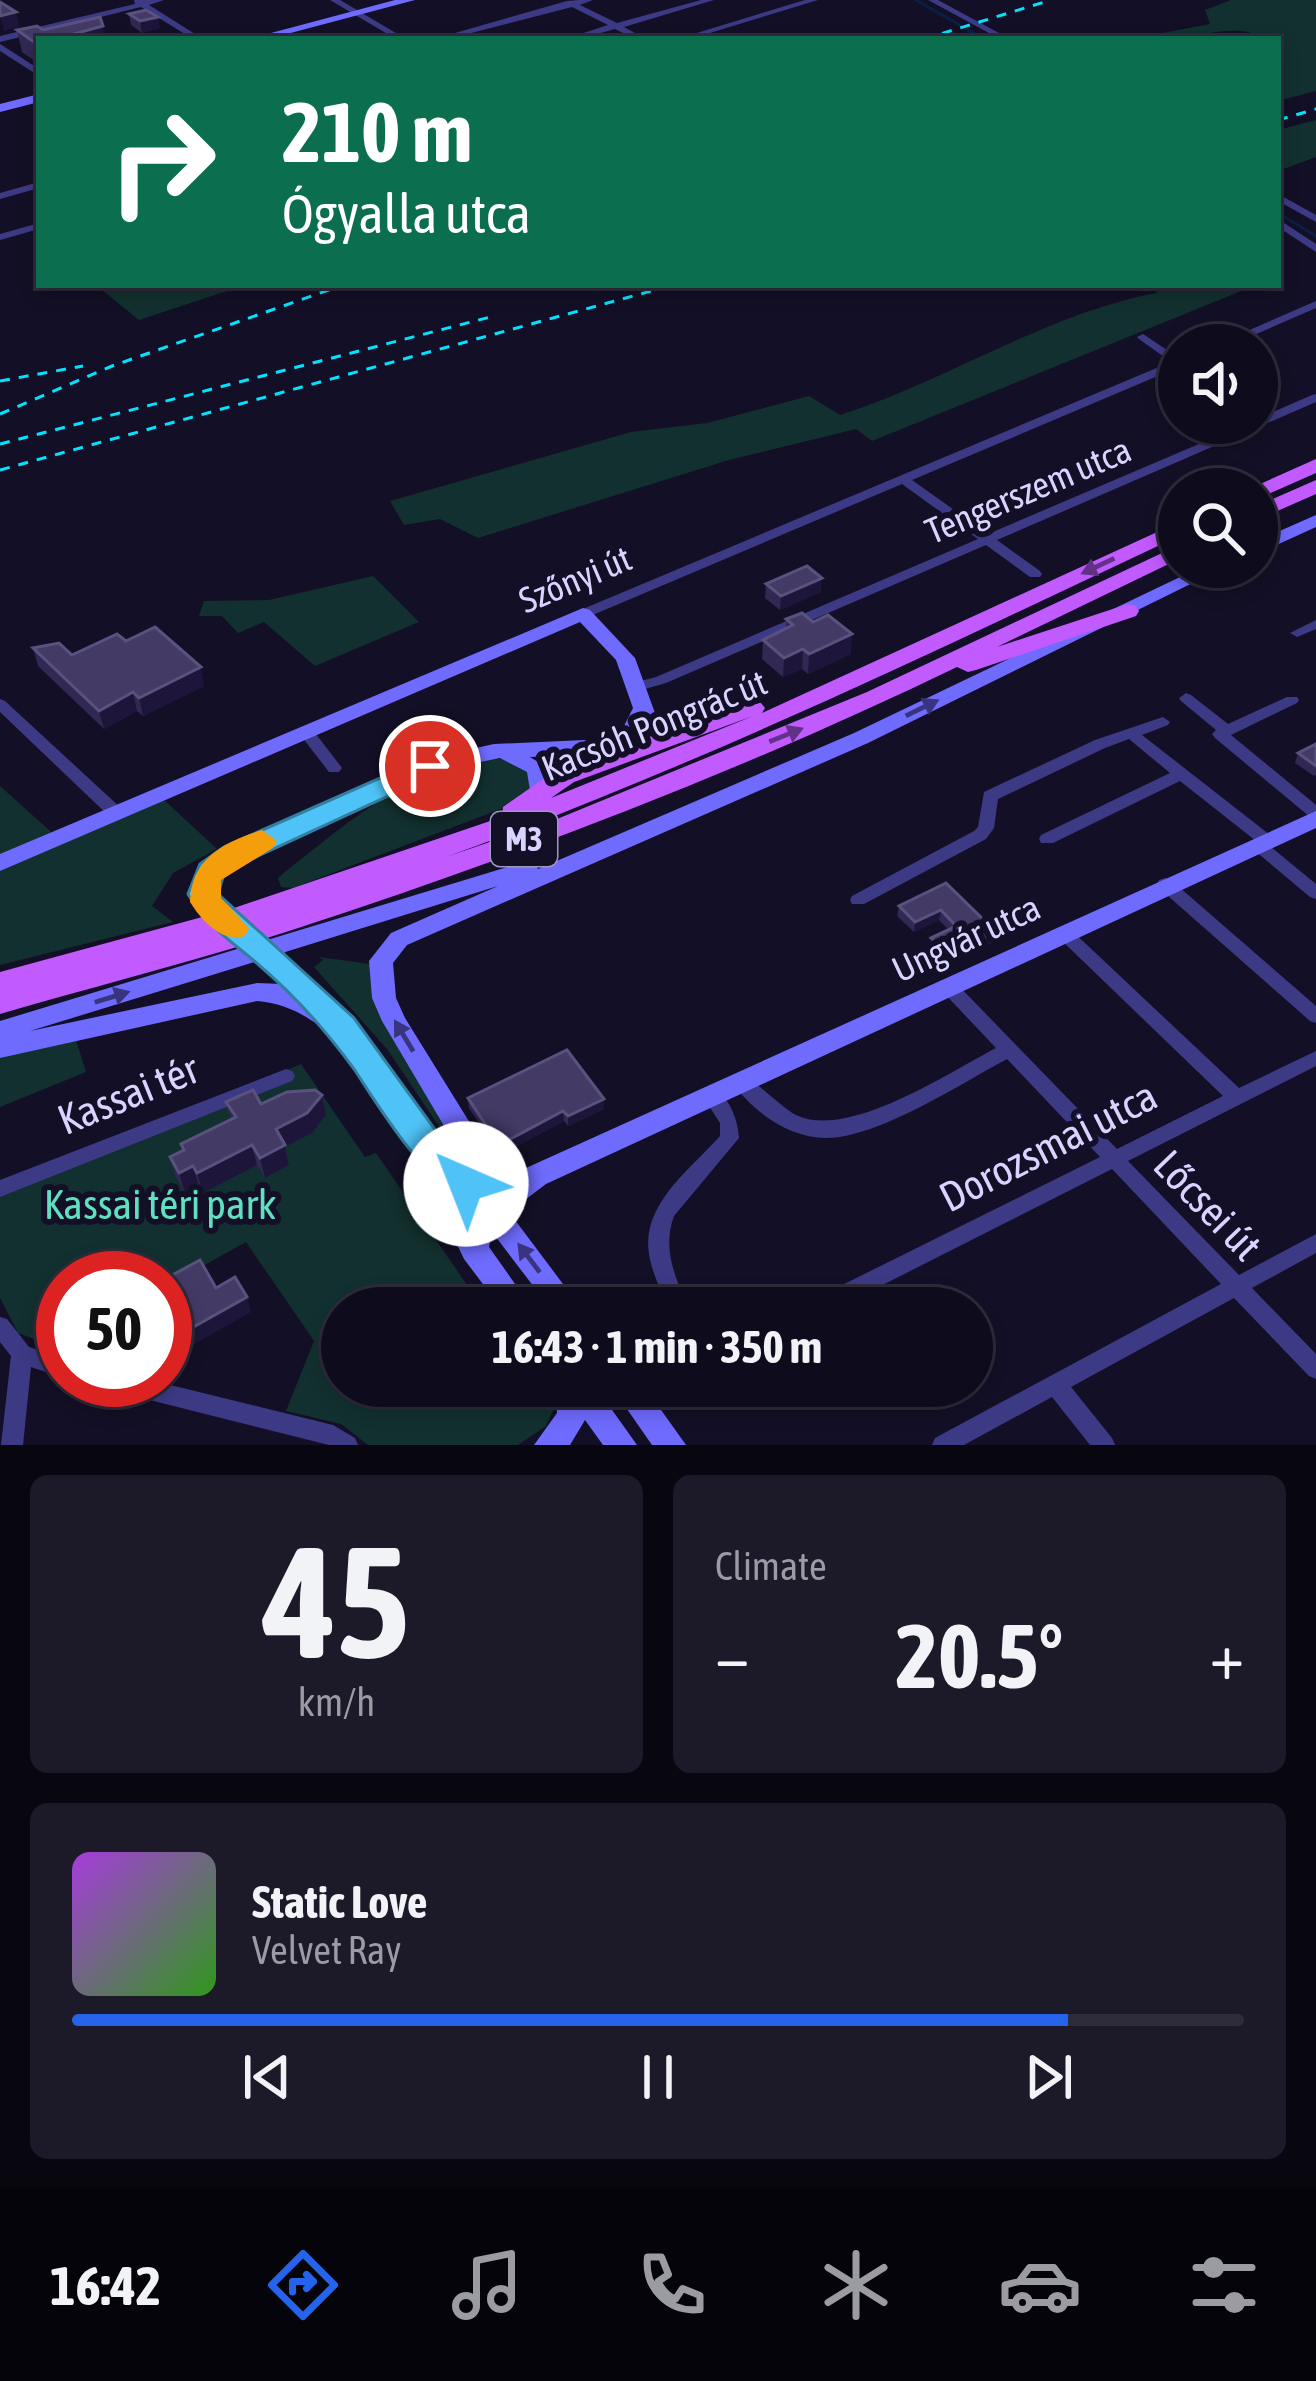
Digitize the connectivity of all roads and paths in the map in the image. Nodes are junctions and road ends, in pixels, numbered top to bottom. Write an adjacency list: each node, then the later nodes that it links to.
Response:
1 (160, 0): 9 (street)
2 (334, 0): 12 (street)
3 (409, 0): 12 (street)
4 (424, 0): 12 (street)
5 (589, 0): 10 (street)
6 (710, 0): 13 (street)
7 (814, 0): 11 (street)
8 (932, 0): 22 (street)
9 (138, 2): 14 (street); 23 (street)
10 (567, 2): 13 (street); 18 (street)
11 (795, 2): 21 (street)
12 (360, 15): 15 (street); 16 (street); 17 (street)
13 (616, 26): 19 (street); 20 (street)
14 (194, 36)
15 (267, 36)
16 (282, 36)
17 (397, 36)
18 (448, 36)
19 (580, 36)
20 (636, 36)
21 (690, 36)
22 (1000, 36)
23 (0, 43): 24 (street)
24 (36, 71)
25 (36, 97): 26 (street)
26 (0, 106)
27 (36, 186): 28 (street)
28 (0, 196)
29 (1281, 199): 30 (street)
30 (1316, 219)
31 (1281, 225): 34 (street)
32 (36, 227): 33 (street)
33 (0, 237)
34 (1316, 249)
35 (1316, 304): 36 (street)
36 (1270, 324)
37 (1143, 337): 38 (street)
38 (1158, 348)
39 (1158, 372): 44 (street, Szőnyi út)
40 (1316, 398): 41 (street, Tengerszem utca)
41 (1278, 412)
42 (1204, 444): 51 (street, Tengerszem utca)
43 (1316, 465): 45 (main road)
44 (903, 479): 51 (street); 57 (street, Szőnyi út)
45 (1278, 482)
46 (1316, 486): 47 (main road)
47 (1278, 504)
48 (1316, 520): 50 (street)
49 (1158, 538): 55 (main road, Kacsóh Pongrác út / M3, one-way to 55)
50 (1278, 538)
51 (991, 540): 53 (street); 60 (street, Tengerszem utca)
52 (1158, 560): 61 (main road, Kacsóh Pongrác út / M3)
53 (1036, 574)
54 (1174, 588): 56 (street)
55 (1017, 604): 66 (main road); 79 (main road, Kacsóh Pongrác út / M3)
56 (1128, 611): 61 (main road); 78 (street, one-way to 56)
57 (583, 614): 60 (street); 68 (street, Szőnyi út)
58 (1316, 624): 59 (street)
59 (1297, 633)
60 (639, 696): 66 (street); 69 (street); 70 (street)
61 (875, 697): 91 (main road, Kacsóh Pongrác út / M3, one-way to 61)
62 (1186, 698): 67 (street)
63 (1292, 700): 67 (street)
64 (0, 704): 76 (street)
65 (1162, 722): 71 (street)
66 (689, 728): 70 (street); 75 (main road)
67 (1227, 731): 77 (street)
68 (307, 733): 73 (street); 76 (street, Szőnyi út)
69 (597, 734): 70 (street); 72 (street)
70 (631, 734): 72 (street)
71 (1133, 735): 74 (street); 85 (street)
72 (464, 756): 75 (street); 87 (street, bridge)
73 (334, 768)
74 (1181, 774): 80 (street); 81 (street)
75 (541, 790): 79 (main road)
76 (117, 814): 82 (street, Szőnyi út)
77 (1316, 816): 81 (street, Ungvár utca)
78 (662, 824): 94 (street, one-way to 78); 106 (street, one-way to 78)
79 (480, 832): 88 (main road, Kacsóh Pongrác út / M3)
80 (1047, 839)
81 (1264, 844): 83 (street, Ungvár utca); 84 (street)
82 (0, 863)
83 (1165, 884): 86 (street, Ungvár utca); 92 (street)
84 (1316, 893)
85 (858, 900)
86 (1064, 932): 89 (street, Ungvár utca); 101 (street)
87 (275, 960): 90 (street); 93 (street)
88 (0, 983)
89 (948, 986): 96 (street, Lőcsei út); 99 (street, Ungvár utca)
90 (203, 1001): 93 (street); 95 (street)
91 (0, 1003)
92 (1316, 1016)
93 (335, 1020): 103 (street)
94 (0, 1031)
95 (0, 1048)
96 (1009, 1049): 99 (street); 104 (street, Lőcsei út)
97 (1316, 1058): 101 (street, Dorozsmai utca)
98 (286, 1076): 105 (street, Kassai tér)
99 (741, 1082): 100 (street, Ungvár utca); 102 (street)
100 (711, 1096): 102 (street); 106 (street, Ungvár utca)
101 (1237, 1098): 104 (street, Dorozsmai utca)
102 (729, 1122): 112 (street)
103 (424, 1141): 106 (street); 108 (street)
104 (1116, 1161): 109 (street, Lőcsei út); 113 (street, Dorozsmai utca)
105 (0, 1190)
106 (491, 1207): 108 (street); 111 (street, one-way to 106)
107 (1316, 1243): 109 (street)
108 (474, 1250): 110 (street)
109 (1236, 1286): 117 (street, Lőcsei út); 119 (street)
110 (502, 1287)
111 (551, 1287)
112 (670, 1287)
113 (860, 1287)
114 (0, 1326): 115 (street)
115 (22, 1354): 116 (street); 118 (street)
116 (36, 1359)
117 (1316, 1369)
118 (9, 1381): 124 (street)
119 (1055, 1384): 129 (street); 130 (street)
120 (192, 1400): 125 (street)
121 (573, 1407): 126 (street)
122 (591, 1407): 127 (street)
123 (649, 1407): 128 (street)
124 (12, 1445)
125 (347, 1445)
126 (549, 1445)
127 (622, 1445)
128 (670, 1445)
129 (943, 1445)
130 (1104, 1445)

